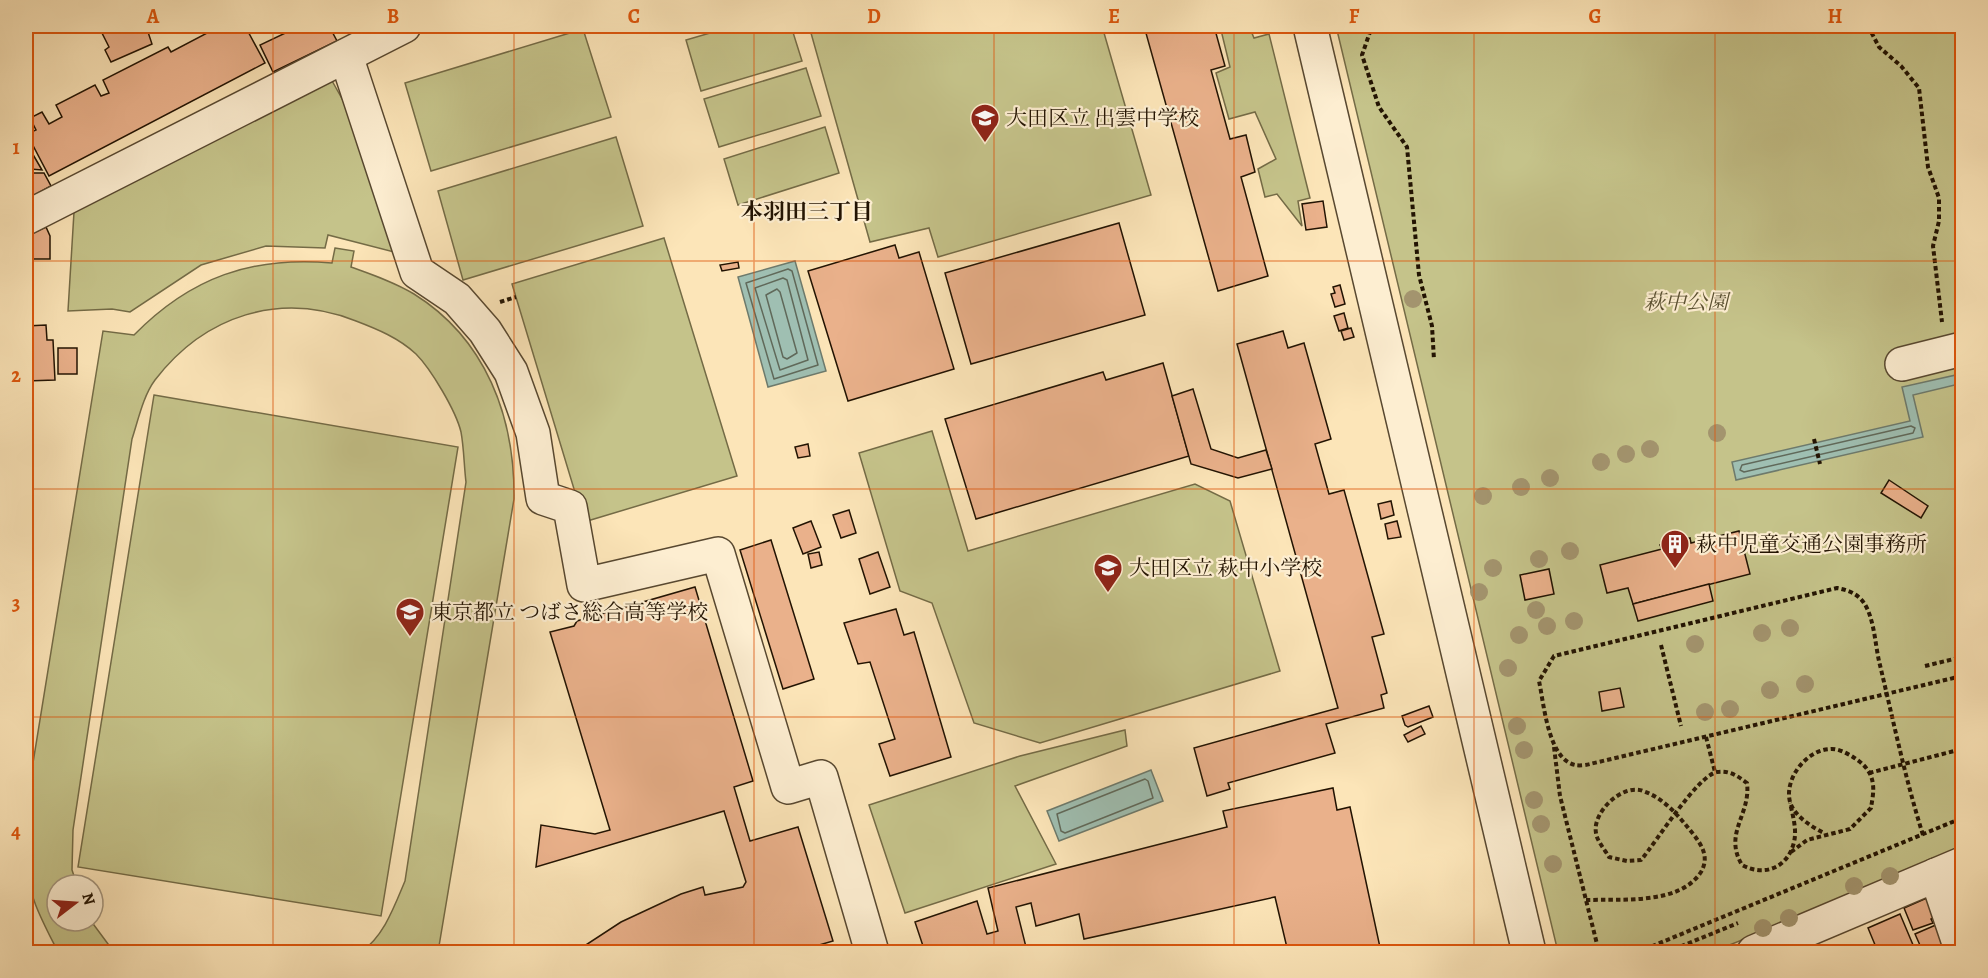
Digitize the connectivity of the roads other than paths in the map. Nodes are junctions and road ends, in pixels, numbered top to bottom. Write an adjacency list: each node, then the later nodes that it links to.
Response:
1 (404, 26): 3 (street)
2 (1310, 26): 9 (street)
3 (350, 44): 4 (street); 8 (street)
4 (26, 218)
5 (1954, 351): 6 (street)
6 (1902, 364)
7 (1949, 870): 10 (street); 11 (street)
8 (872, 952)
9 (1529, 952)
10 (1754, 952)
11 (1962, 952)

